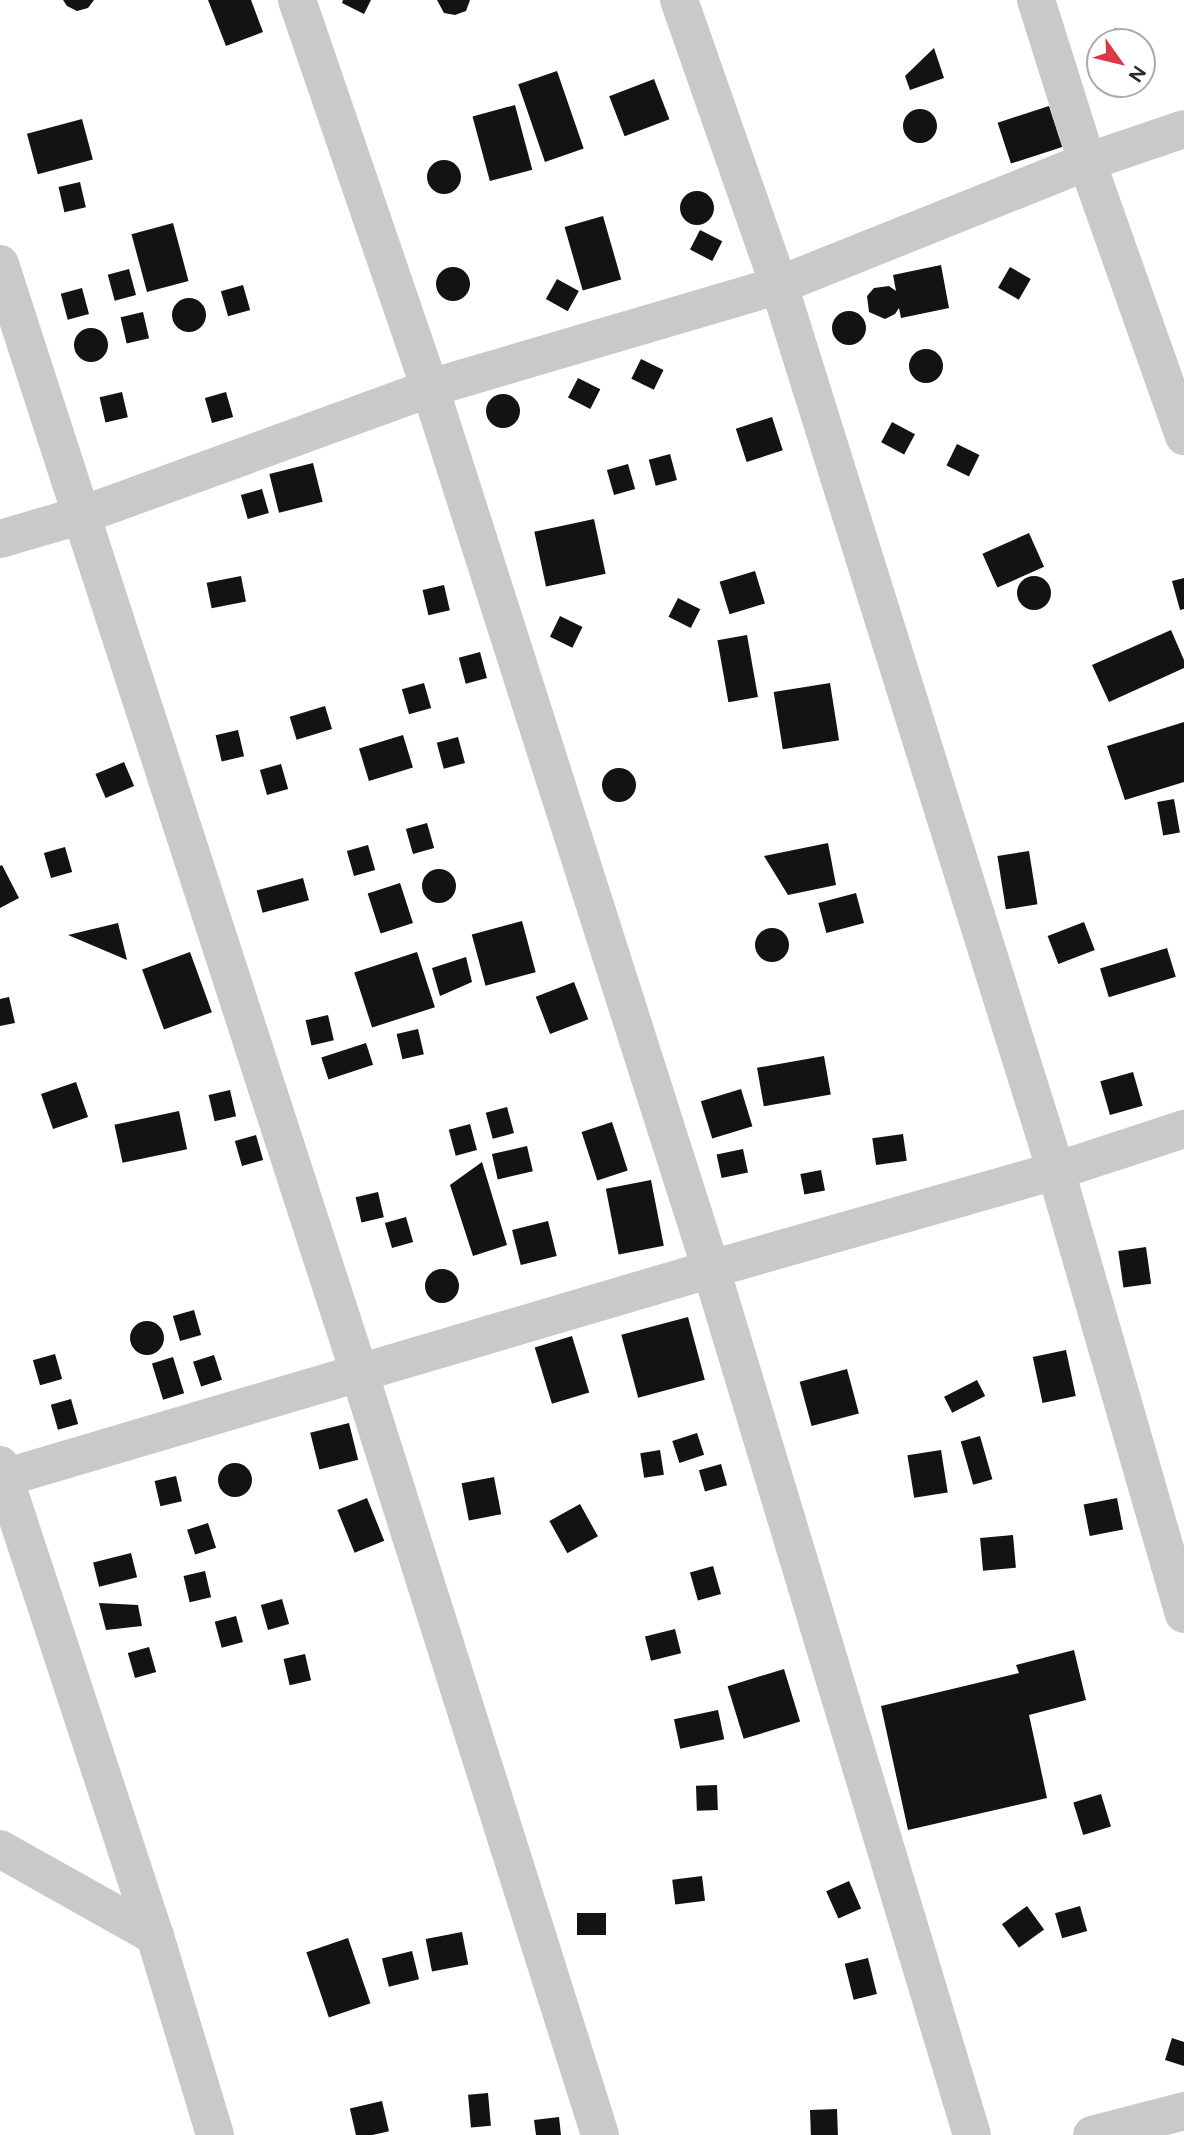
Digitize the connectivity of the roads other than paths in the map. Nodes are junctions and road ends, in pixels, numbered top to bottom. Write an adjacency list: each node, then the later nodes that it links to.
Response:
1 (297, 0): 8 (street)
2 (678, 0): 7 (street)
3 (1036, 0): 5 (street)
4 (1184, 129): 5 (street)
5 (1087, 162): 7 (street); 9 (street)
6 (0, 264): 10 (street)
7 (779, 285): 8 (street); 13 (street)
8 (430, 388): 10 (street); 14 (street)
9 (1184, 436)
10 (82, 515): 11 (street); 15 (street)
11 (0, 539)
12 (1184, 1129): 13 (street)
13 (1056, 1171): 14 (street); 17 (street)
14 (711, 1269): 15 (street); 23 (street)
15 (360, 1375): 16 (street); 22 (street)
16 (1, 1474): 19 (street)
17 (1184, 1614)
18 (0, 1849): 19 (street)
19 (155, 1936): 21 (street)
20 (1184, 2110): 24 (street)
21 (215, 2135)
22 (600, 2135)
23 (972, 2135)
24 (1092, 2135)

